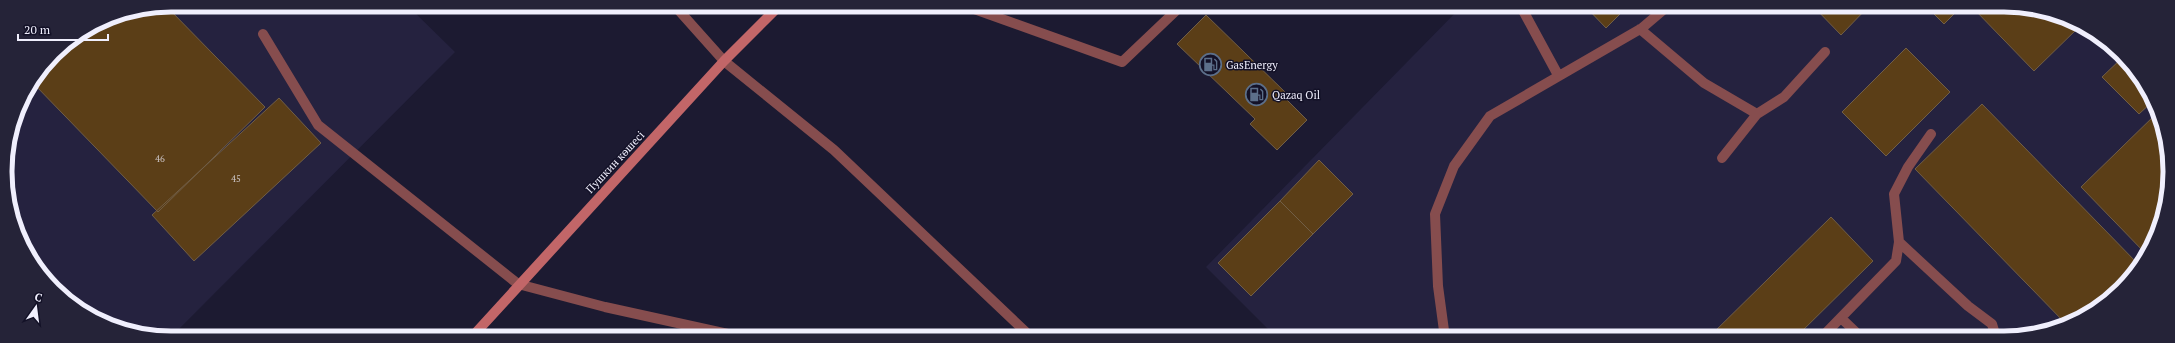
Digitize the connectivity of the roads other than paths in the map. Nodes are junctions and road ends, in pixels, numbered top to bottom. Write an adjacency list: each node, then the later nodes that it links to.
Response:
1 (680, 12): 10 (street)
2 (773, 12): 10 (main road, Пушкин көшесі)
3 (983, 12): 4 (street)
4 (1175, 12)
5 (1524, 12): 11 (street)
6 (1661, 12): 7 (street)
7 (1640, 29): 11 (street); 12 (street)
8 (263, 34): 16 (street)
9 (1825, 52): 12 (street)
10 (724, 61): 16 (main road, Пушкин көшесі); 20 (street)
11 (1558, 75): 21 (street)
12 (1758, 114): 14 (street)
13 (1931, 134): 15 (street)
14 (1722, 158)
15 (1899, 242): 17 (street); 24 (street)
16 (518, 284): 18 (main road, Пушкин көшесі); 19 (street)
17 (1841, 318): 22 (street); 23 (street)
18 (476, 331)
19 (713, 331)
20 (1025, 331)
21 (1444, 331)
22 (1828, 331)
23 (1855, 331)
24 (1994, 331)

